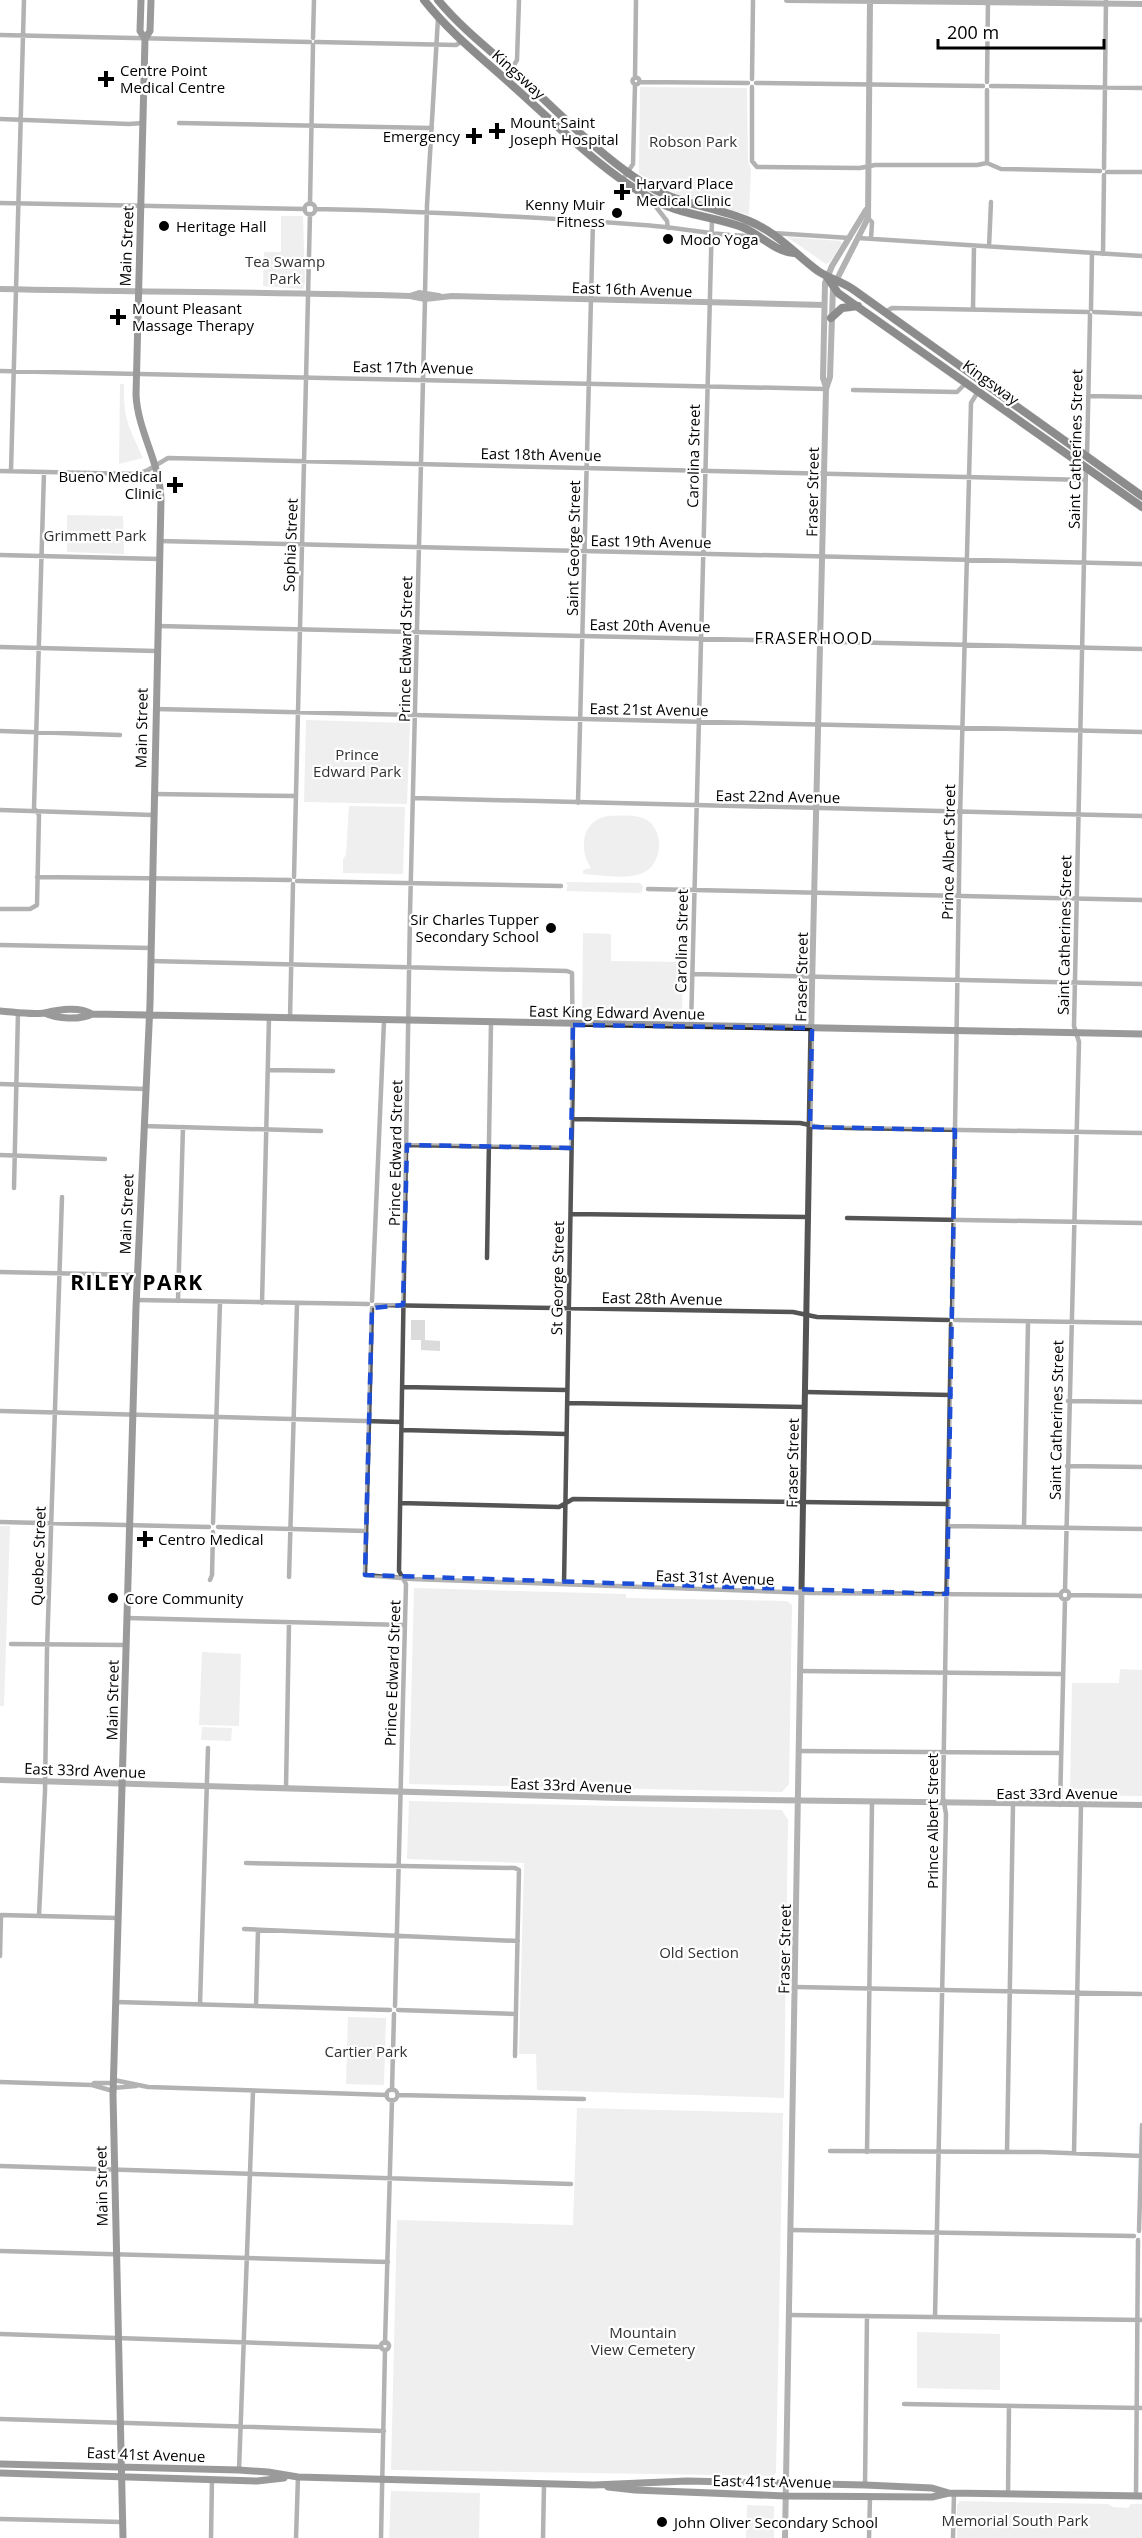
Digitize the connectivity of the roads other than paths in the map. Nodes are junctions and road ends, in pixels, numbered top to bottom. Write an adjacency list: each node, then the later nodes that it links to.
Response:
1 (141, 0): 18 (main road, Main Street)
2 (151, 0): 18 (main road, Main Street)
3 (314, 0): 20 (street)
4 (424, 0): 15 (main road, Kingsway)
5 (438, 0): 22 (main road, Kingsway)
6 (519, 0): 22 (street)
7 (636, 0): 23 (street)
8 (753, 0): 24 (street)
9 (787, 0): 10 (street)
10 (870, 1): 11 (street); 25 (street, Fraser Street)
11 (988, 1): 13 (street); 26 (street)
12 (24, 2): 17 (street)
13 (1106, 2): 14 (street); 27 (street)
14 (1142, 4)
15 (438, 18): 19 (main road, Kingsway); 21 (street, Prince Edward Street)
16 (0, 35): 17 (street)
17 (23, 36): 18 (street); 30 (street)
18 (145, 39): 20 (street); 31 (main road, Main Street)
19 (463, 41): 21 (street); 40 (main road, Kingsway)
20 (313, 42): 21 (street); 33 (street)
21 (437, 45): 34 (street, Prince Edward Street)
22 (511, 70): 38 (main road, Kingsway)
23 (637, 81): 24 (street); 38 (street)
24 (752, 83): 25 (street); 36 (street)
25 (869, 85): 26 (street); 36 (street, Fraser Street)
26 (987, 86): 27 (street); 35 (street)
27 (1105, 88): 28 (street); 37 (street)
28 (1142, 88)
29 (0, 119): 30 (street)
30 (21, 120): 31 (street); 44 (street)
31 (143, 123): 46 (main road, Main Street)
32 (179, 123): 33 (street)
33 (312, 126): 34 (street); 45 (street)
34 (432, 128): 50 (street, Prince Edward Street)
35 (987, 163): 36 (street); 37 (street)
36 (868, 166): 49 (street, Fraser Street)
37 (1104, 171): 39 (street); 66 (street)
38 (628, 172): 40 (street); 52 (main road, Kingsway)
39 (1142, 172)
40 (623, 179): 41 (main road, Kingsway)
41 (649, 197): 52 (main road, Kingsway); 55 (street)
42 (991, 202): 63 (street)
43 (0, 203): 44 (street)
44 (19, 204): 46 (street); 70 (street)
45 (310, 204): 47 (street); 48 (street)
46 (141, 207): 47 (street); 71 (main road, Main Street)
47 (305, 209): 51 (street)
48 (315, 209): 50 (street); 51 (street)
49 (866, 210): 53 (street, Fraser Street); 59 (street, Fraser Street)
50 (428, 211): 54 (street); 73 (street, Prince Edward Street)
51 (310, 214): 72 (street, Sophia Street)
52 (713, 214): 56 (street, Carolina Street); 57 (main road, Kingsway); 58 (main road, Kingsway)
53 (868, 218): 60 (street, Fraser Street); 61 (street)
54 (593, 221): 55 (street); 74 (street, Saint George Street)
55 (668, 228): 56 (street)
56 (710, 232): 58 (street); 75 (street, Carolina Street)
57 (773, 233): 59 (street); 64 (main road, Kingsway)
58 (755, 234): 64 (main road, Kingsway)
59 (850, 238): 68 (street, Fraser Street)
60 (858, 238): 61 (street); 68 (street, Fraser Street)
61 (871, 239): 62 (street)
62 (974, 246): 63 (street); 78 (street)
63 (989, 247): 65 (street)
64 (794, 253): 68 (main road, Kingsway)
65 (1092, 253): 66 (street); 80 (street, Saint Catherines Street)
66 (1103, 254): 67 (street)
67 (1142, 256)
68 (832, 281): 76 (street, Fraser Street); 77 (main road, Kingsway); 79 (main road, Kingsway); 82 (street, Fraser Street)
69 (0, 289): 70 (street, East 16th Avenue)
70 (17, 289): 71 (street, East 16th Avenue); 84 (street)
71 (139, 292): 72 (street, East 16th Avenue); 85 (main road, Main Street)
72 (308, 293): 73 (street, East 16th Avenue); 86 (street, Sophia Street)
73 (425, 296): 74 (street, East 16th Avenue); 87 (street, Prince Edward Street)
74 (591, 300): 75 (street, East 16th Avenue); 89 (street, Saint George Street)
75 (708, 303): 76 (street, East 16th Avenue); 90 (street, Carolina Street)
76 (824, 305): 91 (street, Fraser Street)
77 (858, 306): 82 (main road); 88 (main road, Kingsway)
78 (973, 309): 79 (street); 80 (street)
79 (885, 312): 96 (main road, Kingsway)
80 (1091, 312): 81 (street); 94 (street, Saint Catherines Street)
81 (1142, 314)
82 (831, 318): 91 (street, Fraser Street)
83 (0, 371): 84 (street, East 17th Avenue)
84 (14, 372): 85 (street, East 17th Avenue); 104 (street)
85 (136, 375): 86 (street, East 17th Avenue); 99 (main road, Main Street)
86 (306, 377): 87 (street, East 17th Avenue); 97 (street, Sophia Street)
87 (424, 379): 89 (street, East 17th Avenue); 98 (street, Prince Edward Street)
88 (967, 382): 92 (street); 93 (main road, Kingsway)
89 (589, 383): 90 (street, East 17th Avenue); 100 (street, Saint George Street)
90 (706, 386): 91 (street, East 17th Avenue); 102 (street, Carolina Street)
91 (826, 389): 106 (street, Fraser Street)
92 (853, 390)
93 (979, 390): 101 (main road, Kingsway); 107 (street, Prince Albert Street)
94 (1088, 396): 95 (street); 96 (street, Saint Catherines Street)
95 (1142, 397)
96 (1087, 456): 101 (street, Saint Catherines Street); 109 (main road, Kingsway)
97 (304, 460): 98 (street, East 18th Avenue); 99 (street, East 18th Avenue); 112 (street, Sophia Street)
98 (422, 463): 100 (street, East 18th Avenue); 113 (street, Prince Edward Street)
99 (156, 465): 105 (street, East 18th Avenue); 111 (main road, Main Street)
100 (587, 467): 102 (street, East 18th Avenue); 114 (street, Saint George Street)
101 (1086, 467): 108 (street, Saint Catherines Street); 110 (main road, Kingsway)
102 (704, 470): 106 (street, East 18th Avenue); 115 (street, Carolina Street)
103 (0, 471): 104 (street, East 18th Avenue)
104 (11, 471): 105 (street, East 18th Avenue)
105 (44, 472): 117 (street)
106 (824, 473): 107 (street, East 18th Avenue); 118 (street, Fraser Street)
107 (969, 477): 108 (street, East 18th Avenue); 120 (street, Prince Albert Street)
108 (1086, 480): 121 (street, Saint Catherines Street)
109 (1142, 496)
110 (1142, 507)
111 (159, 541): 112 (street, East 19th Avenue); 119 (main road, Main Street)
112 (303, 545): 113 (street, East 19th Avenue); 124 (street, Sophia Street)
113 (419, 547): 114 (street, East 19th Avenue); 125 (street, Prince Edward Street)
114 (585, 552): 115 (street, East 19th Avenue); 126 (street, Saint George Street)
115 (702, 554): 118 (street, East 19th Avenue); 127 (street, Carolina Street)
116 (0, 555): 117 (street)
117 (41, 556): 119 (street); 131 (street)
118 (822, 557): 120 (street, East 19th Avenue); 128 (street, Fraser Street)
119 (159, 559): 123 (main road, Main Street)
120 (967, 561): 121 (street, East 19th Avenue); 129 (street, Prince Albert Street)
121 (1085, 564): 122 (street, East 19th Avenue); 132 (street, Saint Catherines Street)
122 (1142, 564)
123 (157, 626): 124 (street, East 20th Avenue); 134 (main road, Main Street)
124 (300, 628): 125 (street, East 20th Avenue); 136 (street, Sophia Street)
125 (417, 631): 126 (street, East 20th Avenue); 137 (street, Prince Edward Street)
126 (583, 635): 127 (street, East 20th Avenue); 138 (street, Saint George Street)
127 (700, 638): 128 (street, East 20th Avenue); 139 (street, Carolina Street)
128 (820, 641): 129 (street, East 20th Avenue); 140 (street, Fraser Street)
129 (965, 645): 132 (street, East 20th Avenue); 141 (street, Prince Albert Street)
130 (0, 647): 131 (street)
131 (39, 648): 134 (street); 144 (street)
132 (1082, 648): 133 (street, East 20th Avenue); 143 (street, Saint Catherines Street)
133 (1142, 649)
134 (156, 651): 135 (main road, Main Street)
135 (155, 709): 136 (street, East 21st Avenue); 147 (main road, Main Street)
136 (298, 712): 137 (street, East 21st Avenue); 148 (street, Sophia Street)
137 (416, 715): 138 (street, East 21st Avenue); 149 (street, Prince Edward Street)
138 (581, 720): 139 (street, East 21st Avenue); 150 (street, Saint George Street)
139 (698, 722): 140 (street, East 21st Avenue); 151 (street, Carolina Street)
140 (818, 725): 141 (street, East 21st Avenue); 152 (street, Fraser Street)
141 (963, 728): 143 (street, East 21st Avenue); 155 (street, Prince Albert Street)
142 (0, 731): 144 (street)
143 (1081, 731): 145 (street, East 21st Avenue); 157 (street, Saint Catherines Street)
144 (37, 732): 146 (street); 154 (street)
145 (1142, 732)
146 (120, 735)
147 (153, 794): 148 (street); 156 (main road, Main Street)
148 (296, 796): 161 (street, Sophia Street)
149 (413, 798): 150 (street, East 22nd Avenue); 162 (street, Prince Edward Street)
150 (578, 803): 151 (street, East 22nd Avenue)
151 (696, 806): 152 (street, East 22nd Avenue); 165 (street, Carolina Street)
152 (816, 808): 155 (street, East 22nd Avenue); 166 (street, Fraser Street)
153 (0, 810): 154 (street)
154 (36, 811): 156 (street); 159 (street)
155 (960, 812): 157 (street, East 22nd Avenue); 167 (street, Prince Albert Street)
156 (153, 815): 160 (main road, Main Street)
157 (1079, 815): 158 (street, East 22nd Avenue); 168 (street, Saint Catherines Street)
158 (1142, 816)
159 (38, 877): 160 (street); 170 (street)
160 (151, 878): 161 (street); 172 (main road, Main Street)
161 (294, 880): 162 (street); 174 (street, Sophia Street)
162 (411, 882): 163 (street); 175 (street, Prince Edward Street)
163 (561, 886)
164 (648, 889): 165 (street)
165 (694, 890): 166 (street); 176 (street, Carolina Street)
166 (814, 892): 167 (street); 177 (street, Fraser Street)
167 (959, 896): 168 (street); 178 (street, Prince Albert Street)
168 (1077, 898): 169 (street); 179 (street, Saint Catherines Street)
169 (1142, 900)
170 (0, 909)
171 (0, 945): 172 (street)
172 (151, 948): 173 (main road, Main Street)
173 (150, 962): 174 (street); 183 (main road, Main Street)
174 (292, 964): 175 (street); 185 (street, Sophia Street)
175 (410, 966): 187 (street, Prince Edward Street); 189 (street, St George Street)
176 (692, 974): 177 (street); 190 (street, Carolina Street)
177 (812, 977): 178 (street); 191 (street, Fraser Street)
178 (957, 980): 179 (street); 192 (street, Prince Albert Street)
179 (1075, 982): 180 (street); 193 (street, Saint Catherines Street)
180 (1142, 984)
181 (0, 1011): 182 (main road, East King Edward Avenue)
182 (18, 1012): 183 (main road, East King Edward Avenue); 198 (street)
183 (149, 1015): 184 (main road, East King Edward Avenue); 199 (main road, Main Street)
184 (269, 1018): 185 (main road, East King Edward Avenue); 195 (street)
185 (290, 1019): 186 (main road, East King Edward Avenue)
186 (384, 1021): 187 (main road, East King Edward Avenue); 232 (street)
187 (409, 1021): 188 (main road, East King Edward Avenue); 209 (street, Prince Edward Street)
188 (491, 1023): 189 (main road, East King Edward Avenue); 210 (street)
189 (573, 1025): 190 (main road, East King Edward Avenue); 200 (street, St George Street)
190 (692, 1026): 191 (main road, East King Edward Avenue)
191 (812, 1028): 192 (main road, East King Edward Avenue); 201 (street, Fraser Street)
192 (956, 1031): 193 (main road, East King Edward Avenue); 205 (street, Prince Albert Street)
193 (1076, 1033): 194 (main road, East King Edward Avenue); 207 (street, Saint Catherines Street)
194 (1142, 1034)
195 (268, 1071): 196 (street); 204 (street)
196 (333, 1071)
197 (0, 1084): 198 (street)
198 (17, 1085): 199 (street); 213 (street)
199 (145, 1089): 202 (main road, Main Street)
200 (572, 1119): 201 (street); 211 (street, St George Street)
201 (810, 1125): 205 (street); 218 (street, Fraser Street)
202 (143, 1126): 203 (street); 226 (main road, Main Street)
203 (183, 1127): 204 (street); 228 (street)
204 (267, 1129): 206 (street); 230 (street)
205 (955, 1130): 207 (street); 220 (street, Prince Albert Street)
206 (321, 1131)
207 (1077, 1132): 208 (street); 221 (street, Saint Catherines Street)
208 (1142, 1133)
209 (407, 1145): 210 (street); 233 (street, Prince Edward Street)
210 (489, 1147): 211 (street); 223 (street)
211 (572, 1148): 217 (street, St George Street)
212 (0, 1155): 213 (street)
213 (15, 1156): 214 (street); 215 (street)
214 (105, 1159)
215 (14, 1188)
216 (62, 1197): 225 (street, Quebec Street)
217 (571, 1214): 218 (street); 234 (street, St George Street)
218 (808, 1217): 235 (street, Fraser Street)
219 (847, 1218): 220 (street)
220 (954, 1220): 221 (street); 236 (street, Prince Albert Street)
221 (1074, 1222): 222 (street); 238 (street, Saint Catherines Street)
222 (1142, 1223)
223 (488, 1258)
224 (0, 1272): 225 (street)
225 (59, 1273): 226 (street); 249 (street, Quebec Street)
226 (137, 1275): 227 (main road, Main Street)
227 (136, 1300): 228 (street, East 28th Avenue); 250 (main road, Main Street)
228 (178, 1301): 229 (street, East 28th Avenue)
229 (220, 1302): 230 (street, East 28th Avenue); 251 (street)
230 (262, 1303): 231 (street, East 28th Avenue)
231 (297, 1304): 232 (street, East 28th Avenue); 252 (street)
232 (372, 1304): 233 (street, East 28th Avenue); 253 (street)
233 (403, 1305): 234 (street, East 28th Avenue); 240 (street, Prince Edward Street)
234 (569, 1309): 235 (street, East 28th Avenue); 241 (street, St George Street)
235 (807, 1315): 236 (street, East 28th Avenue); 242 (street, Fraser Street)
236 (951, 1320): 237 (street, East 28th Avenue); 243 (street, Prince Albert Street)
237 (1029, 1322): 238 (street, East 28th Avenue); 269 (street)
238 (1070, 1323): 239 (street, East 28th Avenue); 244 (street, Saint Catherines Street)
239 (1142, 1323)
240 (402, 1387): 241 (street); 254 (street, Prince Edward Street)
241 (567, 1390): 246 (street, St George Street)
242 (805, 1392): 243 (street); 247 (street, Fraser Street)
243 (951, 1395): 262 (street, Prince Albert Street)
244 (1068, 1401): 245 (street); 257 (street, Saint Catherines Street)
245 (1142, 1402)
246 (567, 1403): 247 (street); 256 (street, St George Street)
247 (805, 1407): 260 (street, Fraser Street)
248 (0, 1411): 249 (street)
249 (55, 1412): 250 (street); 264 (street, Quebec Street)
250 (133, 1414): 251 (street); 265 (main road, Main Street)
251 (217, 1417): 252 (street); 266 (street)
252 (294, 1419): 253 (street); 272 (street)
253 (369, 1421): 254 (street); 273 (street)
254 (402, 1422): 255 (street, Prince Edward Street)
255 (402, 1430): 256 (street); 261 (street, Prince Edward Street)
256 (566, 1434): 259 (street, St George Street)
257 (1067, 1466): 258 (street); 270 (street, Saint Catherines Street)
258 (1142, 1467)
259 (566, 1502): 260 (street); 261 (street); 278 (street, St George Street)
260 (803, 1502): 262 (street); 280 (street, Fraser Street)
261 (400, 1503): 276 (street, Prince Edward Street)
262 (948, 1504): 267 (street, Prince Albert Street)
263 (0, 1522): 264 (street)
264 (52, 1523): 265 (street); 289 (street, Quebec Street)
265 (130, 1525): 266 (street); 286 (main road, Main Street)
266 (211, 1525): 268 (street); 274 (street)
267 (948, 1526): 269 (street); 281 (street, Prince Albert Street)
268 (218, 1527): 272 (street); 274 (street)
269 (1024, 1527): 270 (street)
270 (1066, 1527): 271 (street); 279 (street, Saint Catherines Street)
271 (1142, 1528)
272 (290, 1529): 273 (street); 275 (street)
273 (366, 1531): 276 (street, East 31st Avenue)
274 (213, 1532): 277 (street)
275 (289, 1577)
276 (402, 1577): 278 (street, East 31st Avenue); 288 (street, Prince Edward Street)
277 (210, 1580)
278 (564, 1584): 280 (street, East 31st Avenue)
279 (1065, 1590): 282 (street); 283 (street)
280 (801, 1592): 281 (street, East 31st Avenue); 292 (street, Fraser Street)
281 (947, 1594): 282 (street, East 31st Avenue); 293 (street, Prince Albert Street)
282 (1060, 1595): 285 (street)
283 (1069, 1595): 284 (street); 285 (street)
284 (1142, 1596)
285 (1065, 1600): 294 (street)
286 (127, 1618): 287 (street); 291 (main road, Main Street)
287 (289, 1623): 288 (street); 303 (street)
288 (404, 1625): 304 (street, Prince Edward Street)
289 (47, 1643): 290 (street); 291 (street); 300 (street, Quebec Street)
290 (10, 1644)
291 (126, 1645): 301 (main road, Main Street)
292 (800, 1671): 293 (street); 296 (street, Fraser Street)
293 (946, 1673): 294 (street); 297 (street, Prince Albert Street)
294 (1063, 1674): 298 (street)
295 (208, 1748): 302 (street)
296 (800, 1751): 297 (street); 305 (street, Fraser Street)
297 (944, 1751): 298 (street); 307 (street, Prince Albert Street)
298 (1061, 1753): 309 (street)
299 (0, 1780): 300 (street, East 33rd Avenue)
300 (45, 1781): 301 (street, East 33rd Avenue); 315 (street, Quebec Street)
301 (123, 1783): 302 (street, East 33rd Avenue); 316 (main road, Main Street)
302 (206, 1786): 303 (street, East 33rd Avenue); 329 (street)
303 (286, 1788): 304 (street, East 33rd Avenue)
304 (400, 1792): 305 (street, East 33rd Avenue); 313 (street, Prince Edward Street)
305 (800, 1802): 306 (street, East 33rd Avenue); 322 (street, Fraser Street)
306 (872, 1803): 307 (street, East 33rd Avenue); 323 (street)
307 (944, 1804): 308 (street, East 33rd Avenue); 324 (street, Prince Albert Street)
308 (1013, 1805): 309 (street, East 33rd Avenue); 325 (street)
309 (1060, 1805): 310 (street, East 33rd Avenue)
310 (1081, 1805): 311 (street, East 33rd Avenue); 326 (street)
311 (1142, 1805)
312 (246, 1863): 313 (street)
313 (398, 1865): 319 (street, Prince Edward Street); 320 (street)
314 (1, 1915): 315 (street); 321 (street)
315 (39, 1916): 316 (street)
316 (118, 1918): 328 (main road, Main Street)
317 (244, 1929): 318 (street)
318 (258, 1930): 319 (street); 330 (street)
319 (396, 1936): 320 (street); 331 (street, Prince Edward Street)
320 (518, 1941): 332 (street)
321 (0, 1956)
322 (796, 1987): 323 (street); 354 (street, Fraser Street)
323 (869, 1988): 324 (street); 344 (street)
324 (942, 1989): 325 (street); 345 (street, Prince Albert Street)
325 (1010, 1991): 326 (street); 346 (street)
326 (1078, 1992): 327 (street); 347 (street)
327 (1142, 1994)
328 (116, 2002): 329 (street); 335 (main road, Main Street)
329 (201, 2004): 330 (street)
330 (256, 2006): 331 (street)
331 (394, 2010): 332 (street); 336 (street, Prince Edward Street)
332 (516, 2014): 333 (street)
333 (515, 2056)
334 (0, 2082): 335 (street)
335 (113, 2086): 337 (street); 350 (main road, Main Street)
336 (392, 2090): 338 (street); 339 (street)
337 (253, 2091): 338 (street); 351 (street)
338 (387, 2095): 341 (street)
339 (398, 2095): 340 (street); 341 (street)
340 (584, 2099)
341 (392, 2100): 352 (street)
342 (1142, 2125): 348 (street)
343 (830, 2151): 344 (street)
344 (867, 2152): 345 (street)
345 (939, 2152): 346 (street); 356 (street, Prince Albert Street)
346 (1007, 2152): 347 (street)
347 (1074, 2153): 348 (street)
348 (1142, 2156): 355 (street)
349 (0, 2166): 350 (street)
350 (114, 2170): 351 (street); 359 (main road, Main Street)
351 (251, 2174): 352 (street); 360 (street)
352 (390, 2178): 353 (street); 361 (street)
353 (570, 2184)
354 (791, 2230): 356 (street); 362 (street, Fraser Street)
355 (1140, 2232): 357 (street)
356 (936, 2233): 357 (street); 364 (street, Prince Albert Street)
357 (1138, 2238): 365 (street)
358 (0, 2251): 359 (street)
359 (116, 2253): 360 (street); 367 (main road, Main Street)
360 (248, 2257): 361 (street); 368 (street)
361 (388, 2262): 369 (street)
362 (789, 2315): 363 (street); 386 (street, Fraser Street)
363 (867, 2316): 364 (street); 388 (street)
364 (935, 2317): 365 (street)
365 (1140, 2320): 372 (street)
366 (0, 2334): 367 (street)
367 (118, 2339): 368 (street); 374 (main road, Main Street)
368 (242, 2342): 369 (street); 375 (street)
369 (384, 2347): 376 (street)
370 (904, 2404): 371 (street)
371 (1009, 2406): 372 (street); 390 (street)
372 (1139, 2408): 392 (street)
373 (0, 2419): 374 (street)
374 (120, 2423): 375 (street); 378 (main road, Main Street)
375 (240, 2427): 376 (street); 379 (street)
376 (384, 2431): 384 (street)
377 (0, 2464): 378 (main road, East 41st Avenue)
378 (120, 2466): 379 (main road, East 41st Avenue); 381 (main road, Main Street)
379 (239, 2470): 382 (main road, East 41st Avenue)
380 (0, 2473): 381 (main road, East 41st Avenue)
381 (121, 2477): 383 (main road, East 41st Avenue); 395 (main road, Main Street)
382 (294, 2477): 383 (main road, East 41st Avenue); 384 (main road, East 41st Avenue); 398 (street)
383 (212, 2480): 397 (street)
384 (383, 2480): 385 (main road, East 41st Avenue); 399 (street)
385 (544, 2483): 387 (main road, East 41st Avenue); 400 (street)
386 (786, 2483): 387 (main road, East 41st Avenue); 388 (main road, East 41st Avenue); 391 (street, Fraser Street)
387 (594, 2485): 391 (main road, East 41st Avenue)
388 (865, 2485): 389 (main road, East 41st Avenue)
389 (952, 2493): 390 (main road, East 41st Avenue); 393 (main road, East 41st Avenue); 403 (street)
390 (1008, 2494): 392 (main road, East 41st Avenue)
391 (786, 2496): 393 (main road, East 41st Avenue); 401 (street, Fraser Street)
392 (1139, 2496)
393 (870, 2497): 402 (street)
394 (0, 2519): 395 (street)
395 (122, 2522): 396 (main road, Main Street)
396 (123, 2538)
397 (211, 2538)
398 (296, 2538)
399 (381, 2538)
400 (543, 2538)
401 (785, 2538)
402 (869, 2538)
403 (953, 2538)

